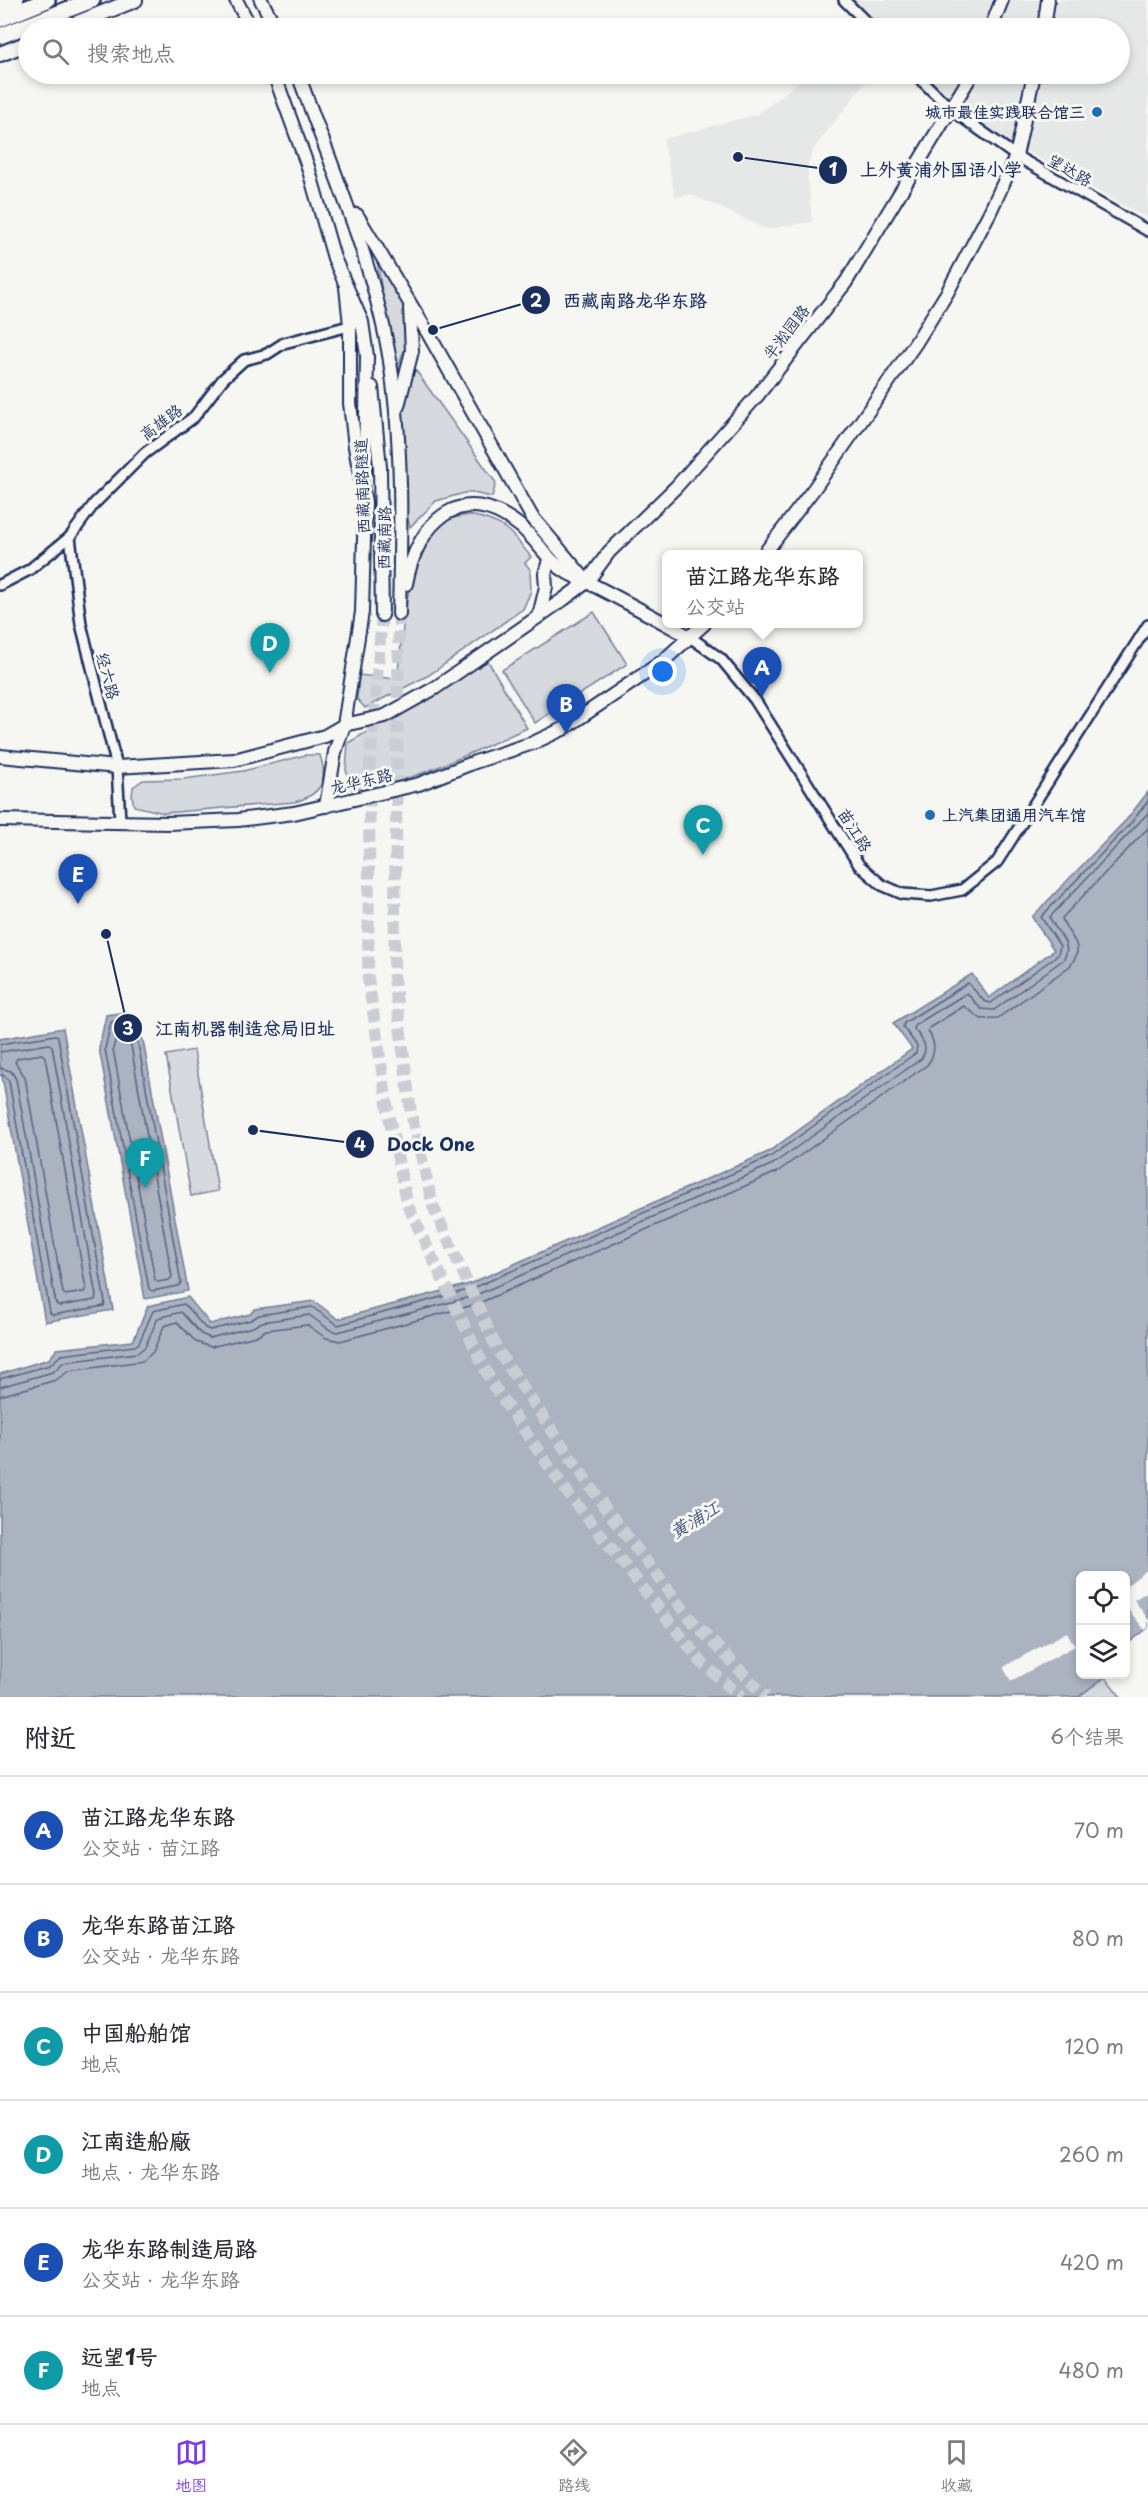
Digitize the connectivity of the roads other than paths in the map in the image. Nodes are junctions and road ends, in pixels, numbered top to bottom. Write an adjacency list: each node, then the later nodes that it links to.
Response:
1 (16, 0): 10 (main road)
2 (47, 0): 18 (highway)
3 (92, 0): 11 (highway)
4 (135, 0): 12 (main road)
5 (236, 0): 13 (main road)
6 (261, 0): 14 (main road)
7 (844, 0): 15 (street)
8 (1002, 0): 16 (main road)
9 (1048, 0): 17 (main road)
10 (0, 6)
11 (46, 18)
12 (90, 18)
13 (246, 18)
14 (271, 18)
15 (862, 18)
16 (995, 18)
17 (1045, 18)
18 (0, 19)
19 (18, 29): 20 (highway)
20 (0, 36)
21 (18, 47): 22 (main road)
22 (0, 54)
23 (278, 84): 33 (main road, 西藏南路)
24 (302, 84): 30 (main road, 西藏南路)
25 (925, 84): 28 (street, 望达路)
26 (966, 84): 28 (main road, 半淞园路)
27 (1032, 84): 29 (main road)
28 (952, 110): 29 (street, 望达路); 40 (main road, 半淞园路)
29 (1016, 156): 31 (street, 望达路); 38 (main road)
30 (339, 185): 32 (main road, 西藏南路); 35 (main road, 西藏南路)
31 (1148, 231)
32 (409, 304): 35 (main road); 40 (main road, 西藏南路)
33 (356, 324): 34 (main road, 西藏南路); 36 (main road, 西藏南路); 37 (street, 高雄路)
34 (367, 356): 36 (main road, 西藏南路); 42 (main road, 西藏南路隧道)
35 (396, 414): 39 (main road, 西藏南路)
36 (365, 502): 49 (main road, 西藏南路)
37 (70, 537): 41 (street, 高雄路); 51 (street, 经六路)
38 (768, 550)
39 (549, 560): 40 (main road, 西藏南路); 43 (main road)
40 (587, 582): 43 (main road); 44 (main road, 西藏南路)
41 (0, 585)
42 (382, 615)
43 (539, 616): 49 (main road)
44 (662, 622)
45 (1148, 626): 48 (street, 苗江路)
46 (673, 628): 48 (main road, 西藏南路)
47 (700, 628): 48 (main road)
48 (690, 637): 52 (main road, 龙华东路)
49 (344, 725): 51 (main road); 52 (main road, 西藏南路)
50 (0, 756): 51 (main road)
51 (117, 768): 54 (street, 经六路)
52 (326, 806): 54 (main road, 龙华东路)
53 (0, 820): 54 (main road, 龙华东路)
54 (120, 821)

